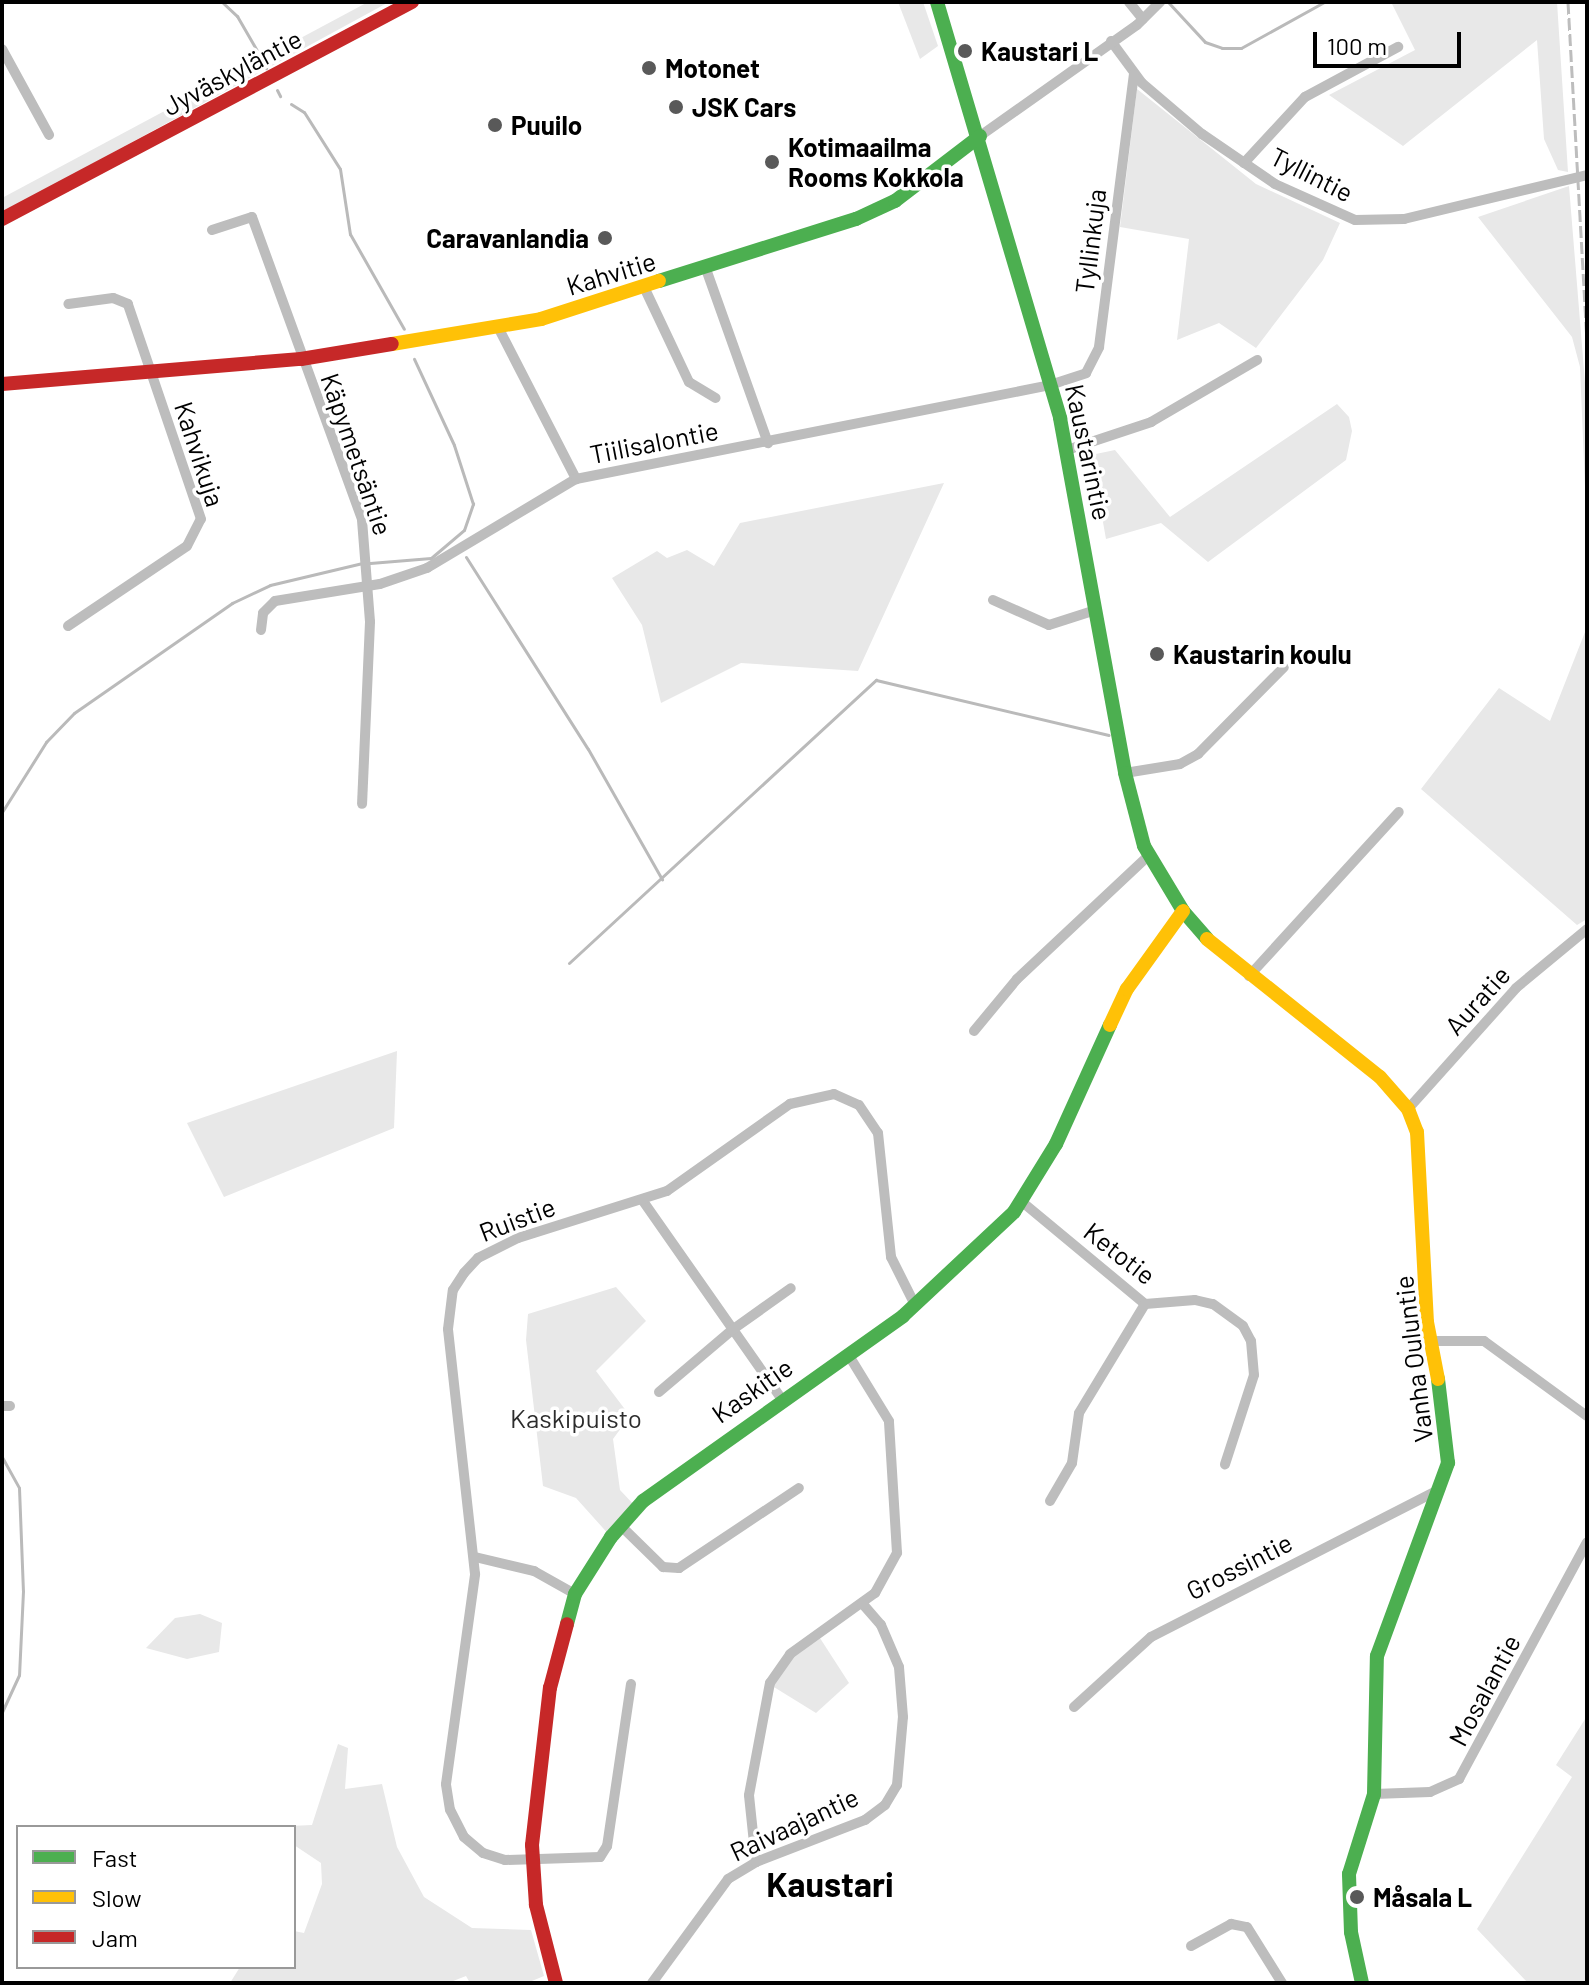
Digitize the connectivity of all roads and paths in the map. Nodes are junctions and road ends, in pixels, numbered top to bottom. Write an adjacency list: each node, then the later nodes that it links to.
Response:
1 (412, 2): 14 (main road, Jyväskyläntie)
2 (937, 2): 11 (main road, Kaustarintie)
3 (1129, 2): 5 (street)
4 (1159, 3): 5 (street, Kahvitie)
5 (1143, 19): 6 (street, Kahvitie)
6 (1111, 41): 9 (street, Tyllintie); 11 (street, Kahvitie)
7 (1398, 47): 12 (street)
8 (2, 49): 10 (street)
9 (1134, 74): 12 (street, Tyllintie); 26 (street, Tyllinkuja)
10 (49, 135)
11 (980, 136): 18 (main road, Kahvitie); 26 (main road, Kaustarintie)
12 (1244, 163): 13 (street, Tyllintie)
13 (1587, 175)
14 (74, 185): 15 (main road, Jyväskyläntie); 17 (main road, Jyväskyläntie)
15 (2, 219)
16 (212, 230): 22 (street, Käpymetsäntie)
17 (2, 233)
18 (706, 269): 19 (main road, Kahvitie); 28 (street)
19 (644, 287): 21 (main road, Kahvitie); 27 (street)
20 (68, 304): 24 (street)
21 (499, 329): 22 (main road, Kahvitie); 30 (street)
22 (301, 359): 24 (main road, Kahvitie); 31 (street, Käpymetsäntie)
23 (1257, 360): 29 (street)
24 (149, 374): 25 (main road, Kahvitie); 34 (street, Kahvikuja)
25 (2, 384)
26 (1050, 385): 28 (street, Tiilisalontie); 29 (main road, Kaustarintie)
27 (716, 398)
28 (768, 443): 30 (street, Tiilisalontie)
29 (1067, 450): 33 (main road, Kaustarintie)
30 (576, 479): 31 (street, Tiilisalontie)
31 (370, 586): 35 (street, Tiilisalontie); 38 (street, Käpymetsäntie)
32 (993, 600): 33 (street)
33 (1096, 610): 37 (main road, Kaustarintie)
34 (68, 626)
35 (261, 630)
36 (1284, 667): 37 (street)
37 (1125, 773): 40 (main road, Kaustarintie)
38 (362, 804)
39 (1399, 812): 43 (street)
40 (1148, 856): 41 (main road, Kaustarintie); 44 (street)
41 (1183, 911): 43 (main road, Vanha Ouluntie); 47 (main road, Kaskitie)
42 (1587, 929): 45 (street, Auratie)
43 (1249, 976): 45 (main road, Vanha Ouluntie)
44 (974, 1031)
45 (1408, 1109): 52 (main road, Vanha Ouluntie)
46 (643, 1201): 50 (street, Ruistie); 51 (street); 63 (street, Ruistie)
47 (1021, 1201): 49 (street, Ketotie); 50 (main road, Kaskitie)
48 (791, 1288): 51 (street)
49 (1145, 1304): 57 (street, Ketotie); 60 (street)
50 (915, 1305): 53 (main road, Kaskitie)
51 (732, 1330): 54 (street); 55 (street)
52 (1430, 1341): 56 (street); 59 (main road, Vanha Ouluntie)
53 (848, 1354): 55 (main road, Kaskitie); 65 (street)
54 (659, 1392)
55 (781, 1398): 61 (main road, Kaskitie)
56 (1587, 1416)
57 (1225, 1464)
58 (799, 1488): 61 (street)
59 (1441, 1488): 67 (street, Grossintie); 68 (main road, Vanha Ouluntie)
60 (1050, 1501)
61 (621, 1526): 64 (main road, Kaskitie)
62 (1587, 1542): 68 (street, Mosalantie)
63 (475, 1557): 64 (street); 69 (street, Ruistie)
64 (575, 1594): 69 (main road, Kaskitie)
65 (862, 1603): 70 (street); 70 (street, Raivaajantie)
66 (631, 1684): 69 (street, Ruistie)
67 (1074, 1707)
68 (1374, 1794): 75 (main road, Vanha Ouluntie)
69 (537, 1860): 72 (main road, Kaskitie)
70 (756, 1862): 73 (street, Raivaajantie)
71 (1191, 1946): 74 (street)
72 (556, 1983)
73 (652, 1983)
74 (1282, 1983)
75 (1362, 1983)

